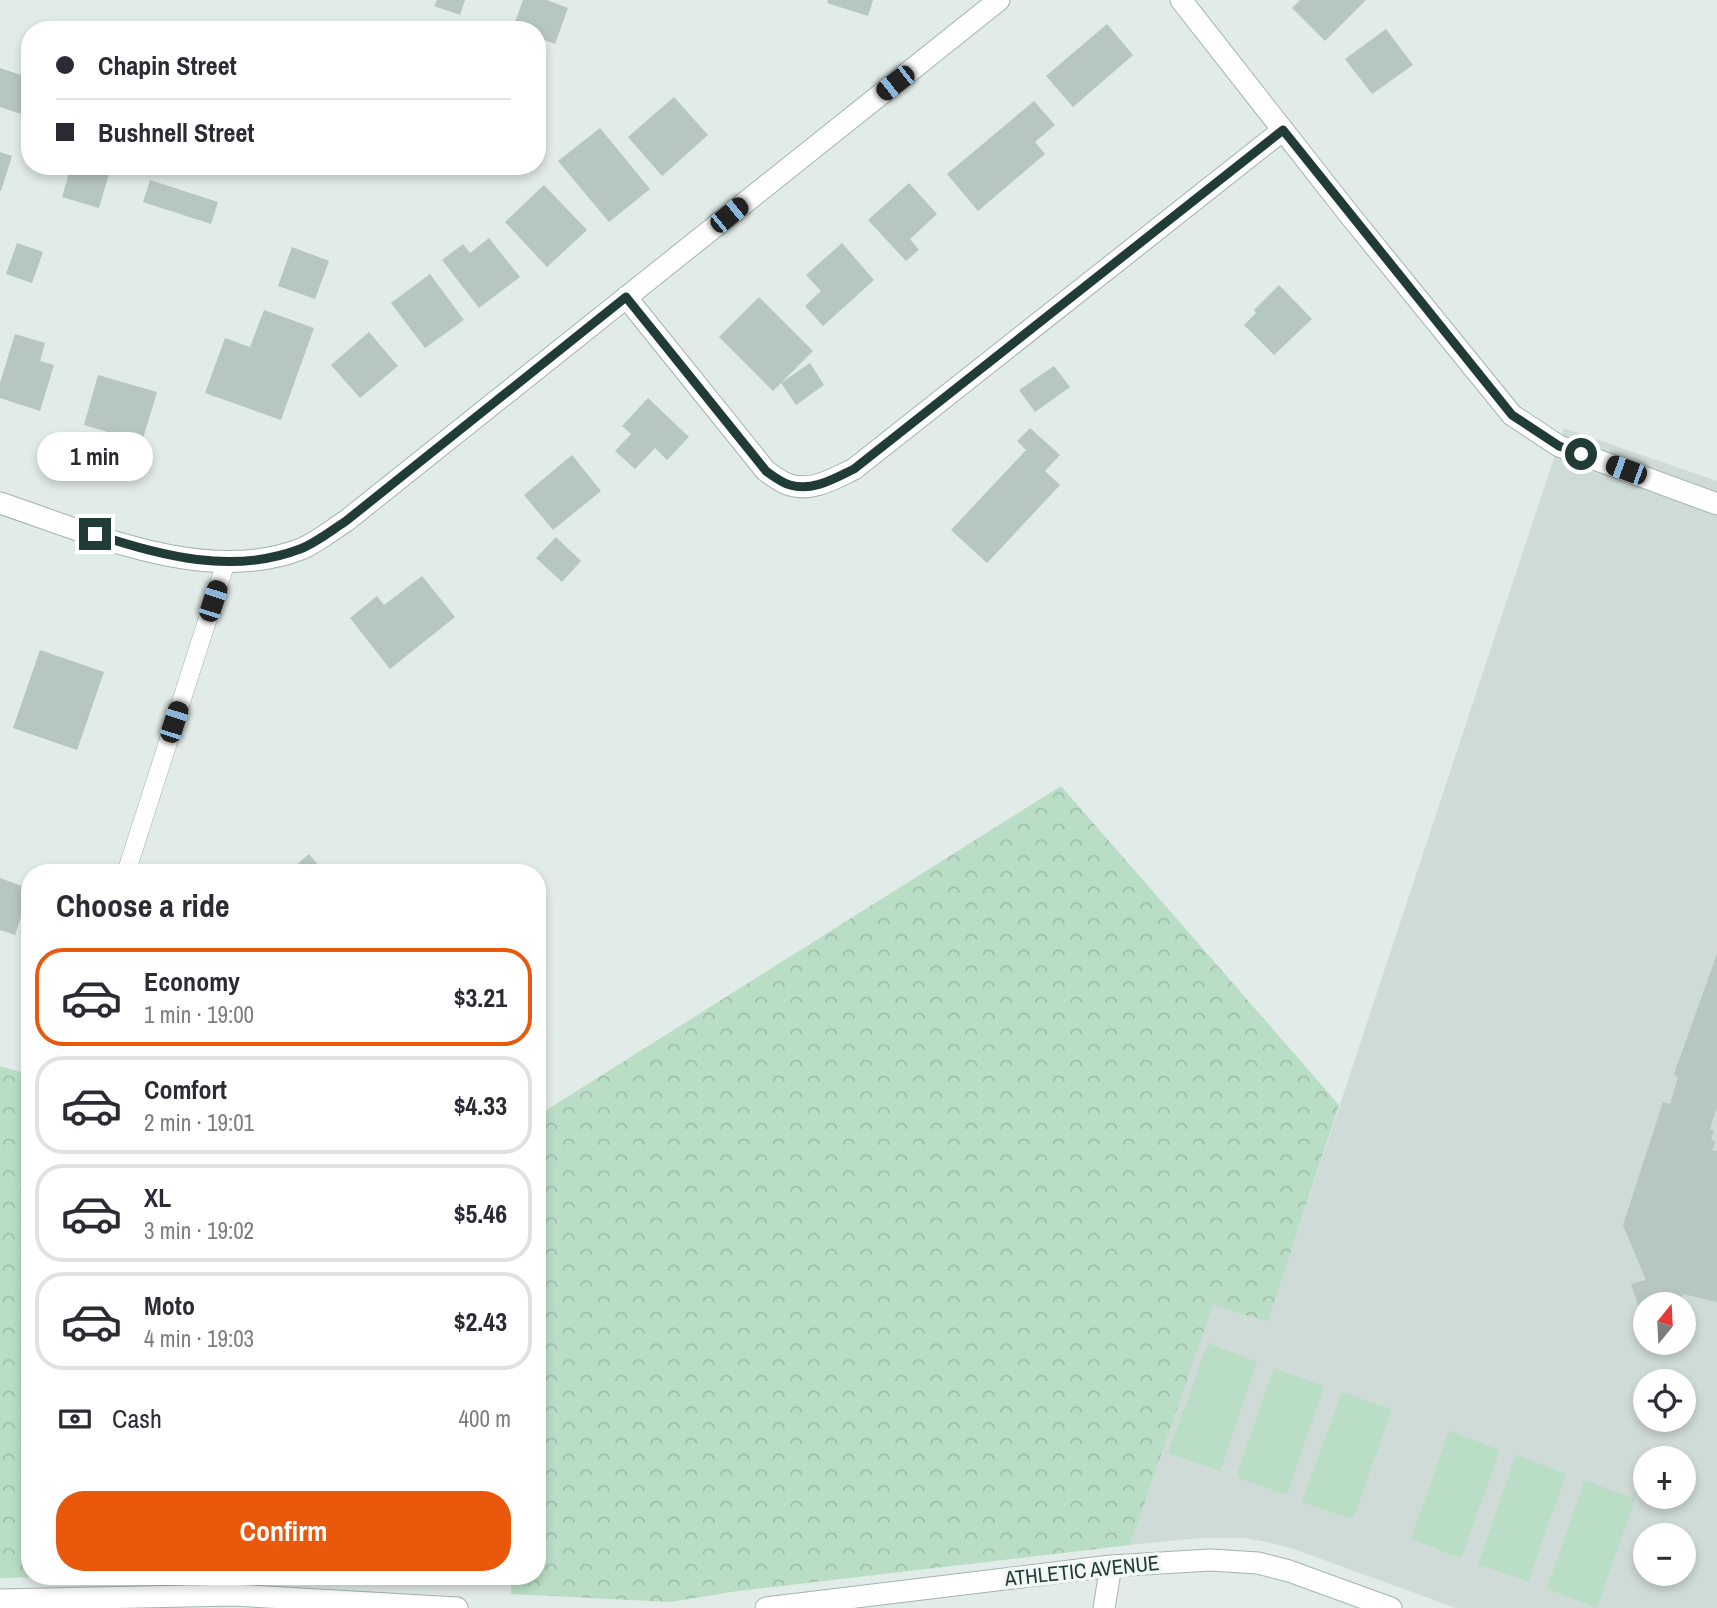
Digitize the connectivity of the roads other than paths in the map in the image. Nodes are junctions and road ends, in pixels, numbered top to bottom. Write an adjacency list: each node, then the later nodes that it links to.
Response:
1 (999, 0): 4 (street)
2 (1181, 0): 3 (street)
3 (1283, 130): 4 (street); 6 (street)
4 (626, 297): 7 (street)
5 (0, 503): 7 (street)
6 (1717, 503)
7 (226, 562): 8 (lane)
8 (129, 864)
9 (1111, 1566): 12 (street, ATHLETIC AVENUE); 13 (street); 14 (street, ATHLETIC AVENUE)
10 (0, 1600): 11 (street)
11 (457, 1608)
12 (766, 1608)
13 (1104, 1608)
14 (1391, 1608)

